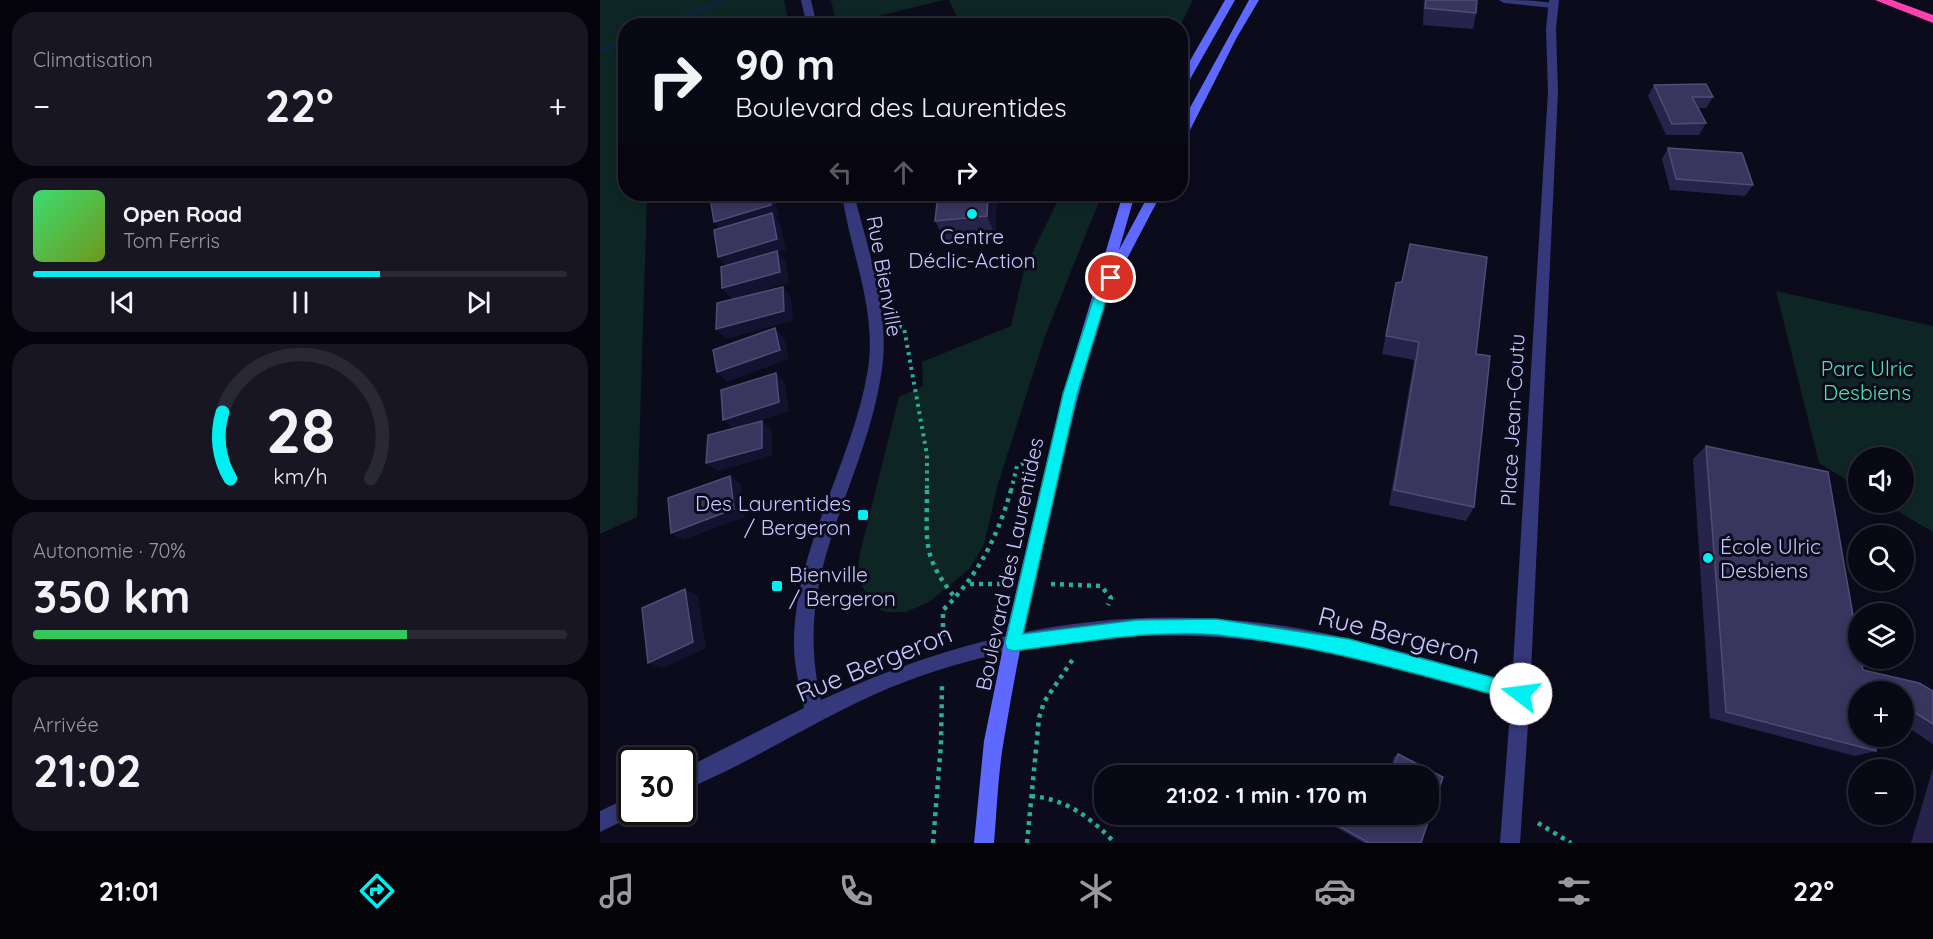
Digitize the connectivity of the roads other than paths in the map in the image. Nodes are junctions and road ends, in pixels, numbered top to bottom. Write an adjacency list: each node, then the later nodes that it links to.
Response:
1 (806, 0): 7 (street)
2 (1230, 0): 9 (street)
3 (1254, 0): 10 (street)
4 (1504, 0): 6 (street)
5 (1881, 0): 8 (highway)
6 (1553, 3): 16 (street, Place Jean-Coutu)
7 (810, 18)
8 (1933, 19)
9 (1188, 74)
10 (1188, 122)
11 (850, 201): 17 (street, Rue Bienville)
12 (1126, 201): 14 (street, Boulevard des Laurentides)
13 (1151, 201): 14 (street, Boulevard des Laurentides)
14 (1100, 300): 15 (street, Boulevard des Laurentides)
15 (1013, 643): 16 (street, Rue Bergeron); 17 (street, Rue Bergeron); 21 (street, Boulevard des Laurentides)
16 (1521, 694): 22 (street, Place Jean-Coutu)
17 (815, 715): 18 (street, Rue Bergeron)
18 (696, 774)
19 (618, 813): 20 (street)
20 (600, 822)
21 (984, 843)
22 (1510, 843)

